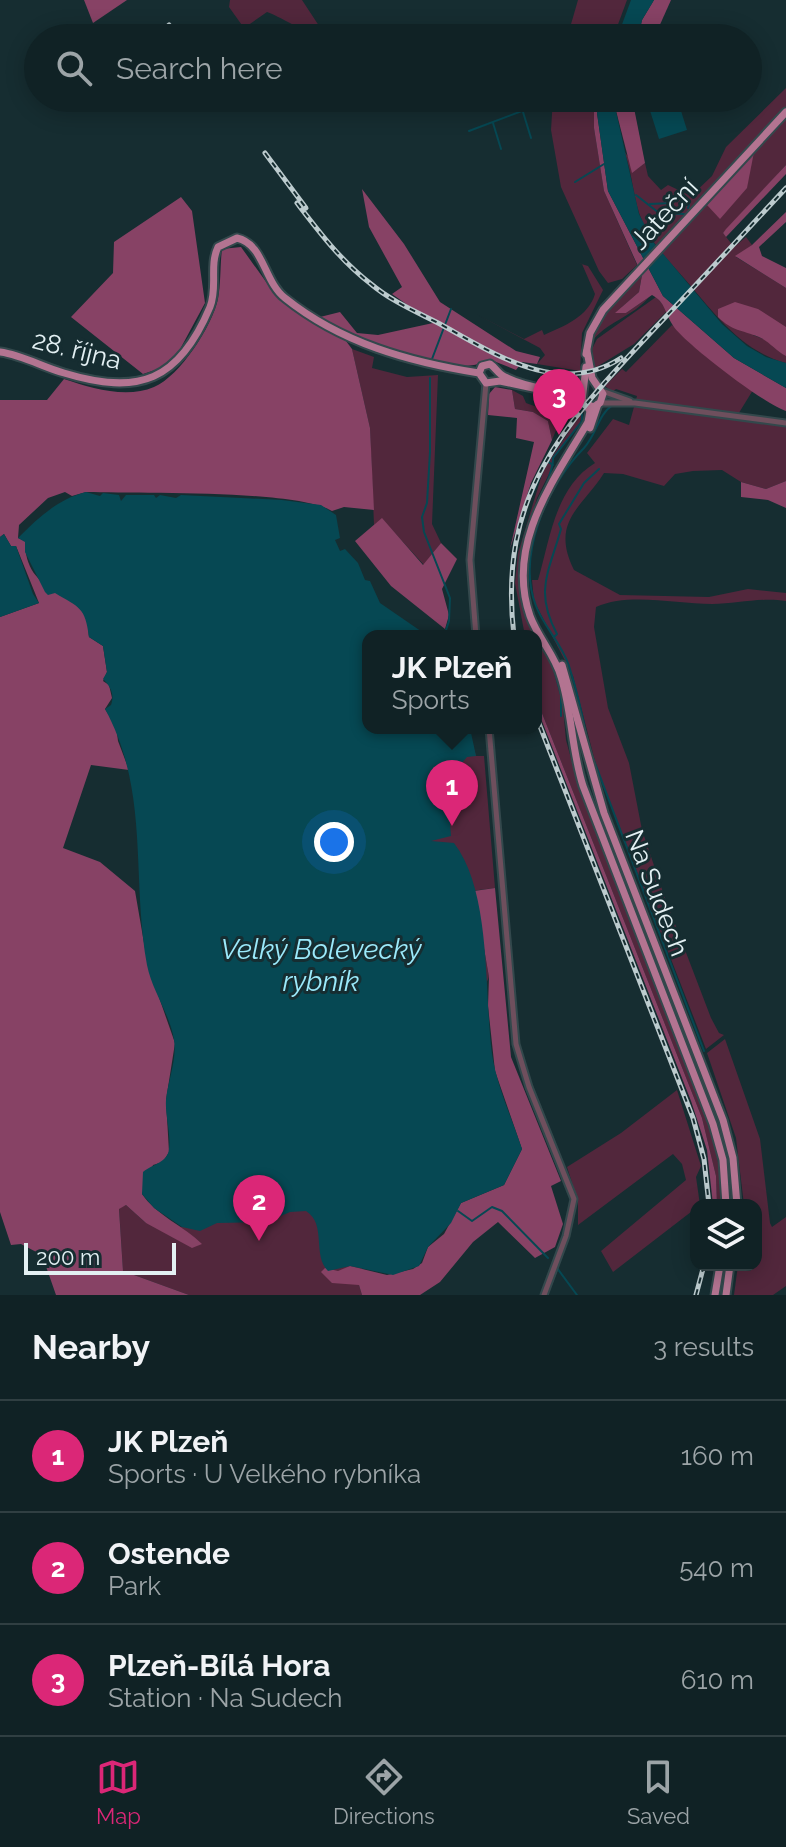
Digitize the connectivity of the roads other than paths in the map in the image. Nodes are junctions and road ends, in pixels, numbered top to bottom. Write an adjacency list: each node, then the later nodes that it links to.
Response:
1 (786, 112): 2 (main road, Jateční)
2 (587, 351): 7 (main road, Jateční); 8 (main road)
3 (0, 352): 5 (main road, 28. října)
4 (498, 371): 5 (main road); 6 (main road); 7 (main road)
5 (479, 373): 6 (main road)
6 (490, 382): 10 (main road); 15 (street)
7 (585, 387): 8 (main road); 10 (main road, Jateční)
8 (600, 389): 9 (street); 11 (main road)
9 (635, 403): 11 (street); 12 (street)
10 (585, 404): 11 (main road); 13 (main road, Na Sudech)
11 (599, 404): 13 (main road, Na Sudech)
12 (786, 423)
13 (577, 441): 14 (main road, Na Sudech)
14 (526, 600): 16 (main road, Na Sudech); 20 (main road, Na Sudech)
15 (476, 630)
16 (537, 630)
17 (542, 640): 19 (main road, Na Sudech)
18 (490, 734): 23 (street)
19 (726, 1199)
20 (736, 1199)
21 (719, 1271): 24 (main road)
22 (729, 1271): 25 (main road)
23 (544, 1295)
24 (715, 1295)
25 (726, 1295)

